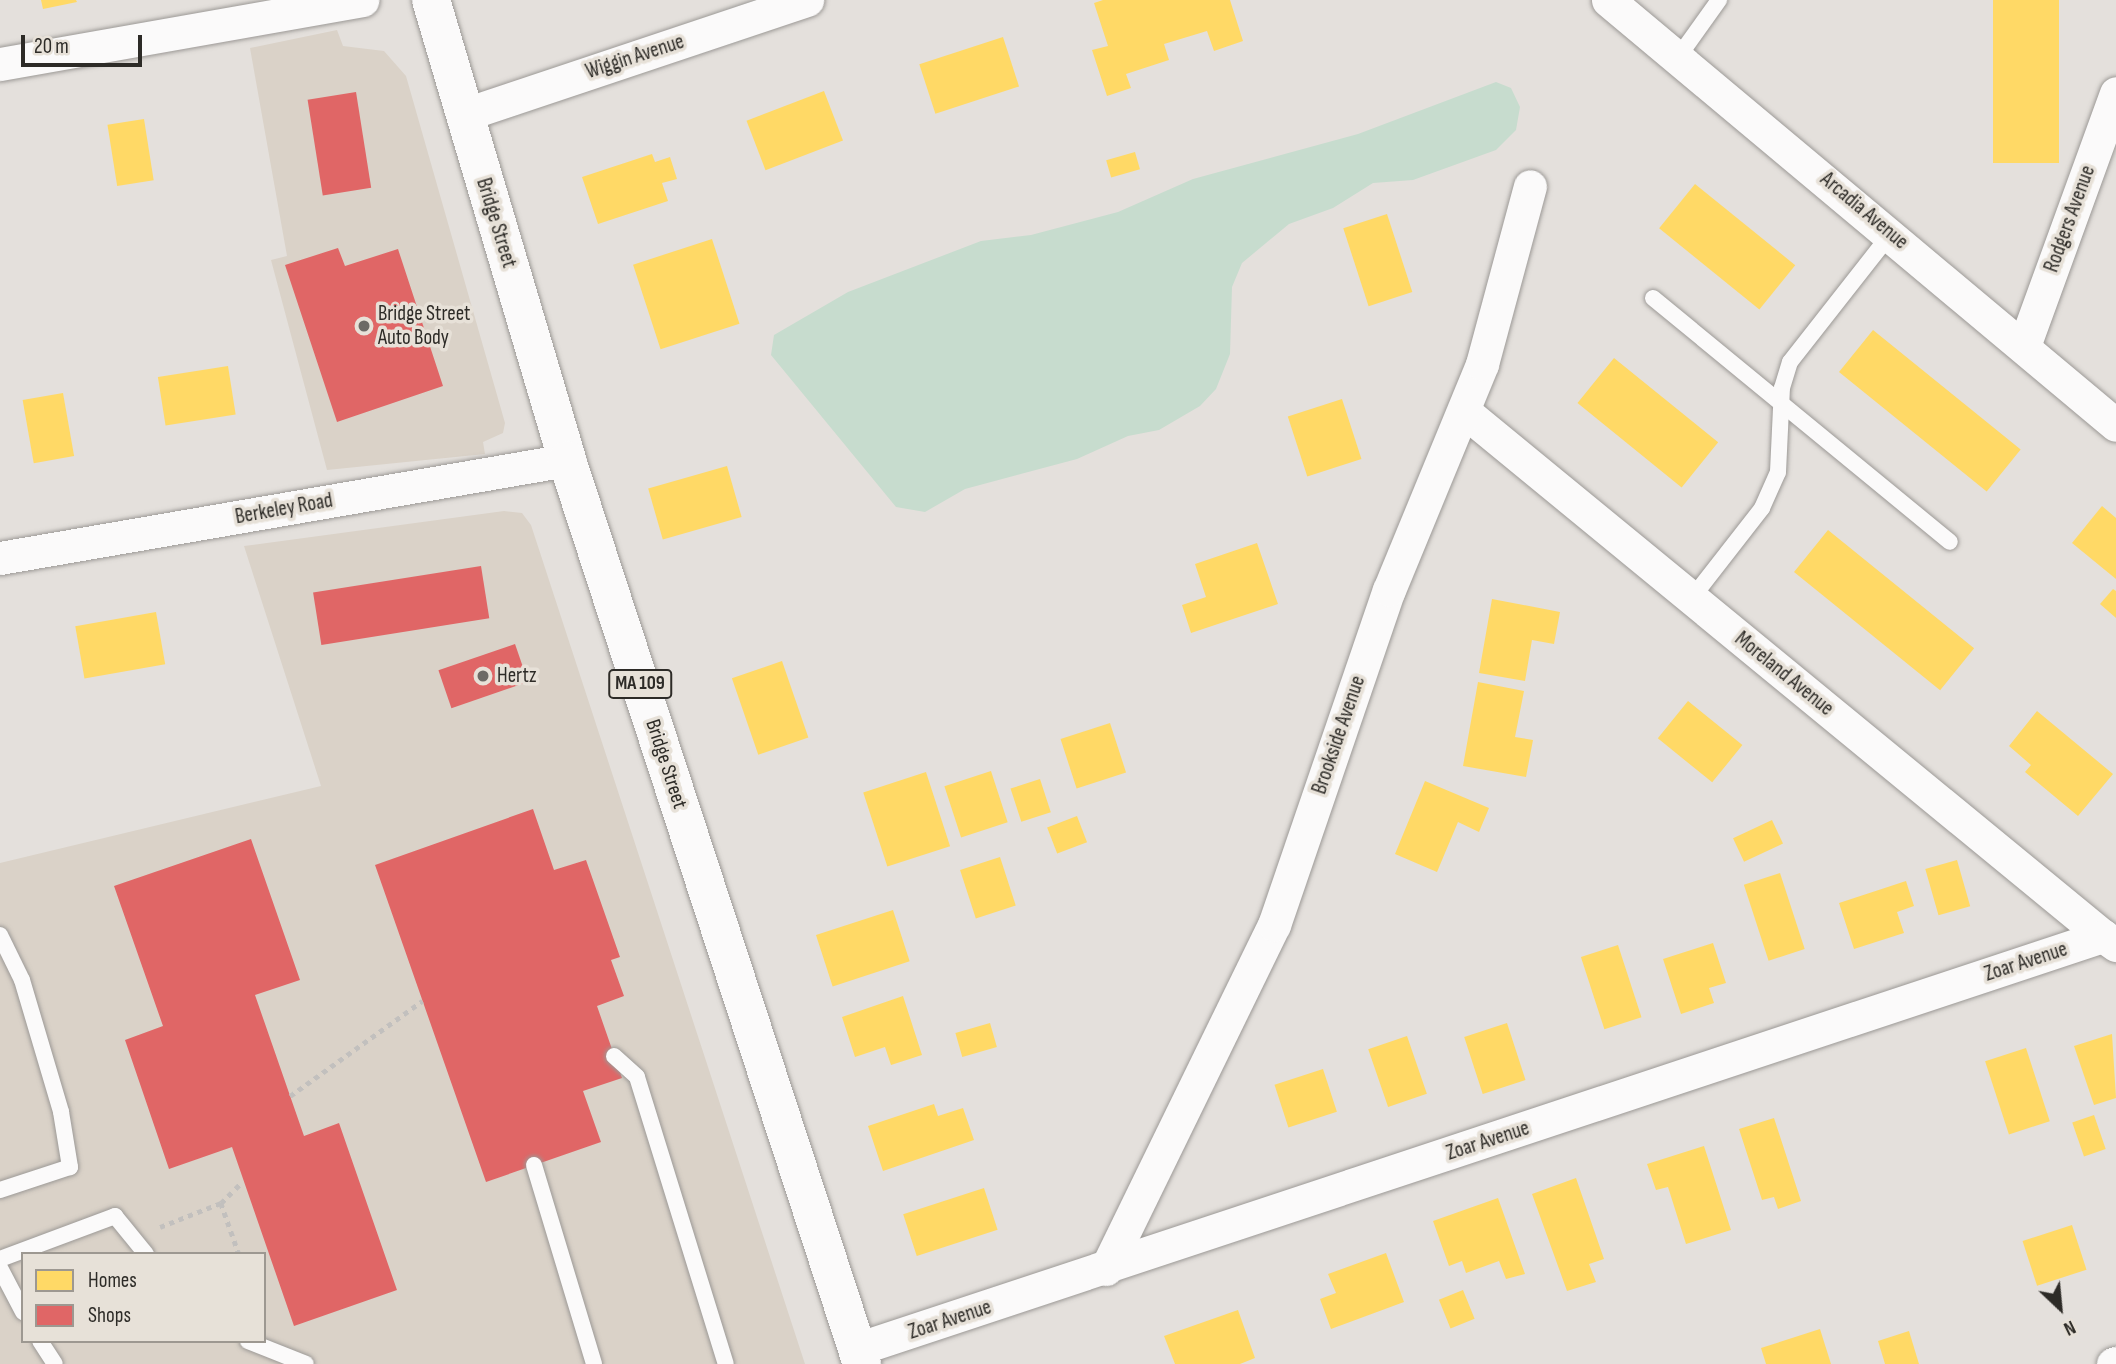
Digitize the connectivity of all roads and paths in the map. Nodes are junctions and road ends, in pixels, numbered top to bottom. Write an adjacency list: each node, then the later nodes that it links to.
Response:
1 (362, 0): 6 (street)
2 (431, 0): 10 (main road, Bridge Street / MA 109)
3 (807, 0): 10 (street, Wiggin Avenue)
4 (1608, 0): 7 (street, Arcadia Avenue)
5 (1719, 0): 7 (lane)
6 (241, 11): 8 (street)
7 (1679, 56): 12 (street, Arcadia Avenue)
8 (0, 64)
9 (2116, 93): 14 (street, Rodgers Avenue)
10 (463, 115): 18 (main road, Bridge Street / MA 109)
11 (1530, 186): 16 (street, Brookside Avenue)
12 (1891, 233): 14 (street, Arcadia Avenue); 15 (lane)
13 (1653, 298): 15 (lane)
14 (2024, 346): 17 (street, Arcadia Avenue)
15 (1784, 408): 19 (lane); 21 (lane)
16 (1465, 412): 21 (street, Moreland Avenue); 36 (street, Brookside Avenue)
17 (2116, 425)
18 (567, 460): 20 (street, Berkeley Road); 40 (main road, Bridge Street / MA 109)
19 (1950, 542)
20 (0, 558)
21 (1692, 598): 23 (street, Moreland Avenue)
22 (0, 935): 29 (lane)
23 (2109, 940): 36 (street, Zoar Avenue)
24 (422, 1001): 26 (path)
25 (614, 1056): 44 (lane)
26 (290, 1096)
27 (534, 1164): 43 (lane)
28 (241, 1183): 30 (path)
29 (0, 1190)
30 (221, 1203): 31 (path); 33 (path)
31 (133, 1237): 32 (lane); 34 (lane)
32 (144, 1252)
33 (238, 1252)
34 (0, 1259)
35 (0, 1268): 37 (lane)
36 (1106, 1269): 40 (street, Zoar Avenue)
37 (21, 1308)
38 (41, 1343): 41 (lane)
39 (253, 1343): 42 (lane)
40 (860, 1357)
41 (55, 1364)
42 (306, 1364)
43 (594, 1364)
44 (726, 1364)

